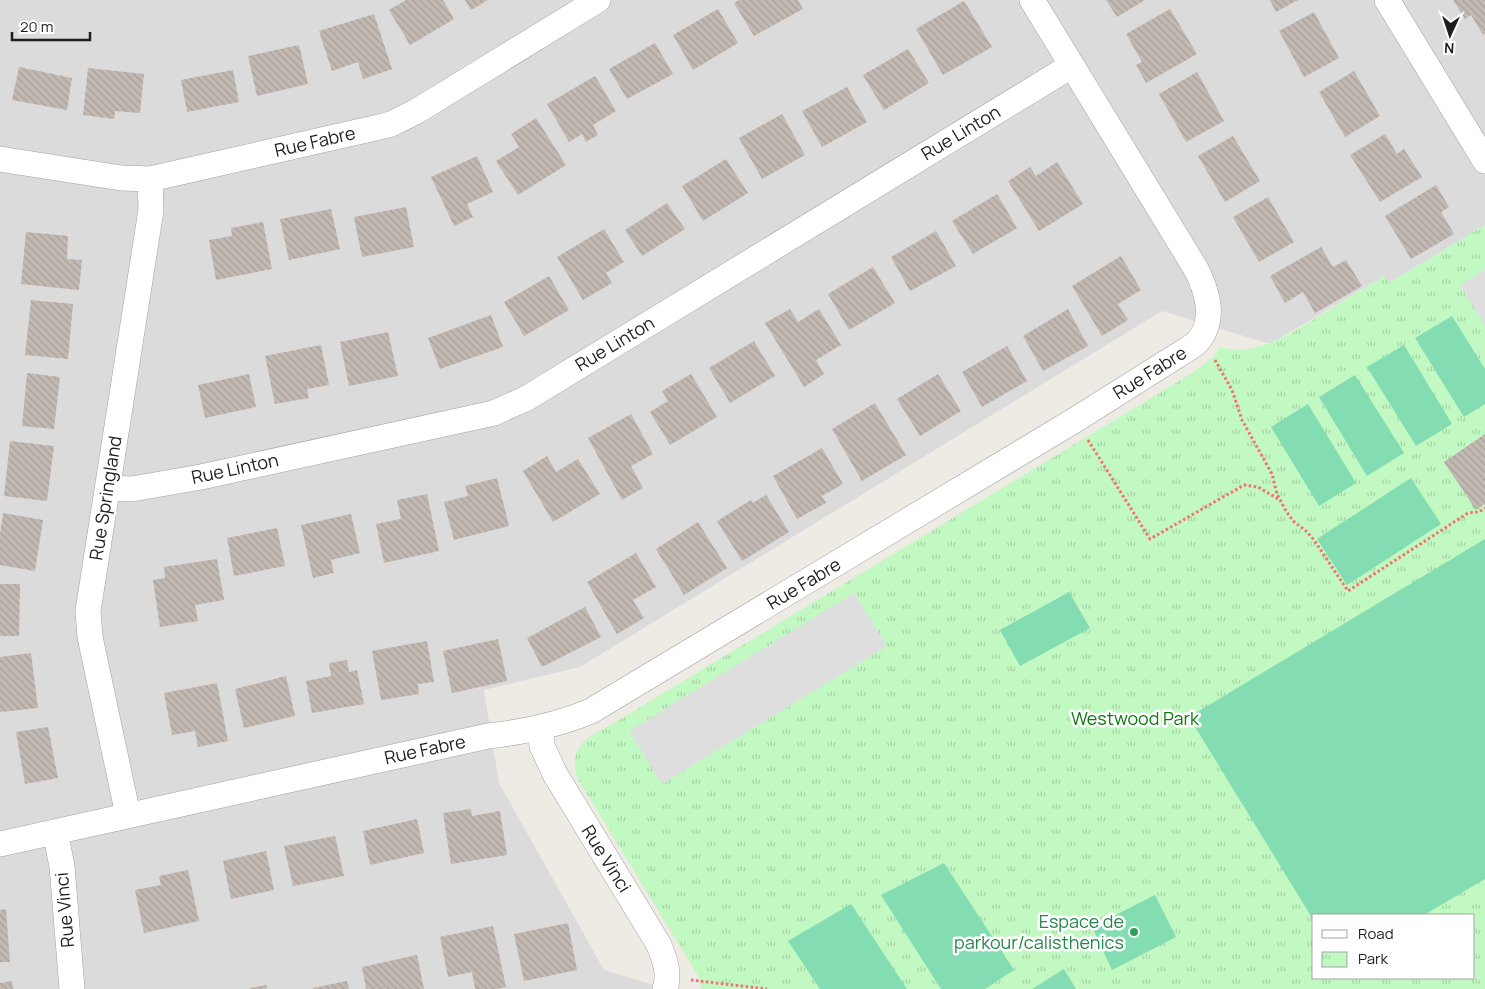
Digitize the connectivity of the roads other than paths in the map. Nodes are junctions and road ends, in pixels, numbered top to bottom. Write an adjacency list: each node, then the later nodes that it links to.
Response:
1 (598, 0): 7 (street, Rue Fabre)
2 (1032, 0): 4 (street, Rue Fabre)
3 (1387, 0): 6 (street)
4 (1071, 66): 8 (street, Rue Linton); 9 (street, Rue Fabre)
5 (0, 159): 7 (street, Rue Fabre)
6 (1485, 161)
7 (150, 179): 8 (street, Rue Springland)
8 (108, 488): 10 (street, Rue Springland)
9 (540, 728): 10 (street, Rue Fabre); 13 (street, Rue Vinci)
10 (128, 815): 11 (street, Rue Fabre)
11 (54, 832): 12 (street, Rue Fabre); 14 (street, Rue Vinci)
12 (0, 844)
13 (667, 984)
14 (72, 989)

